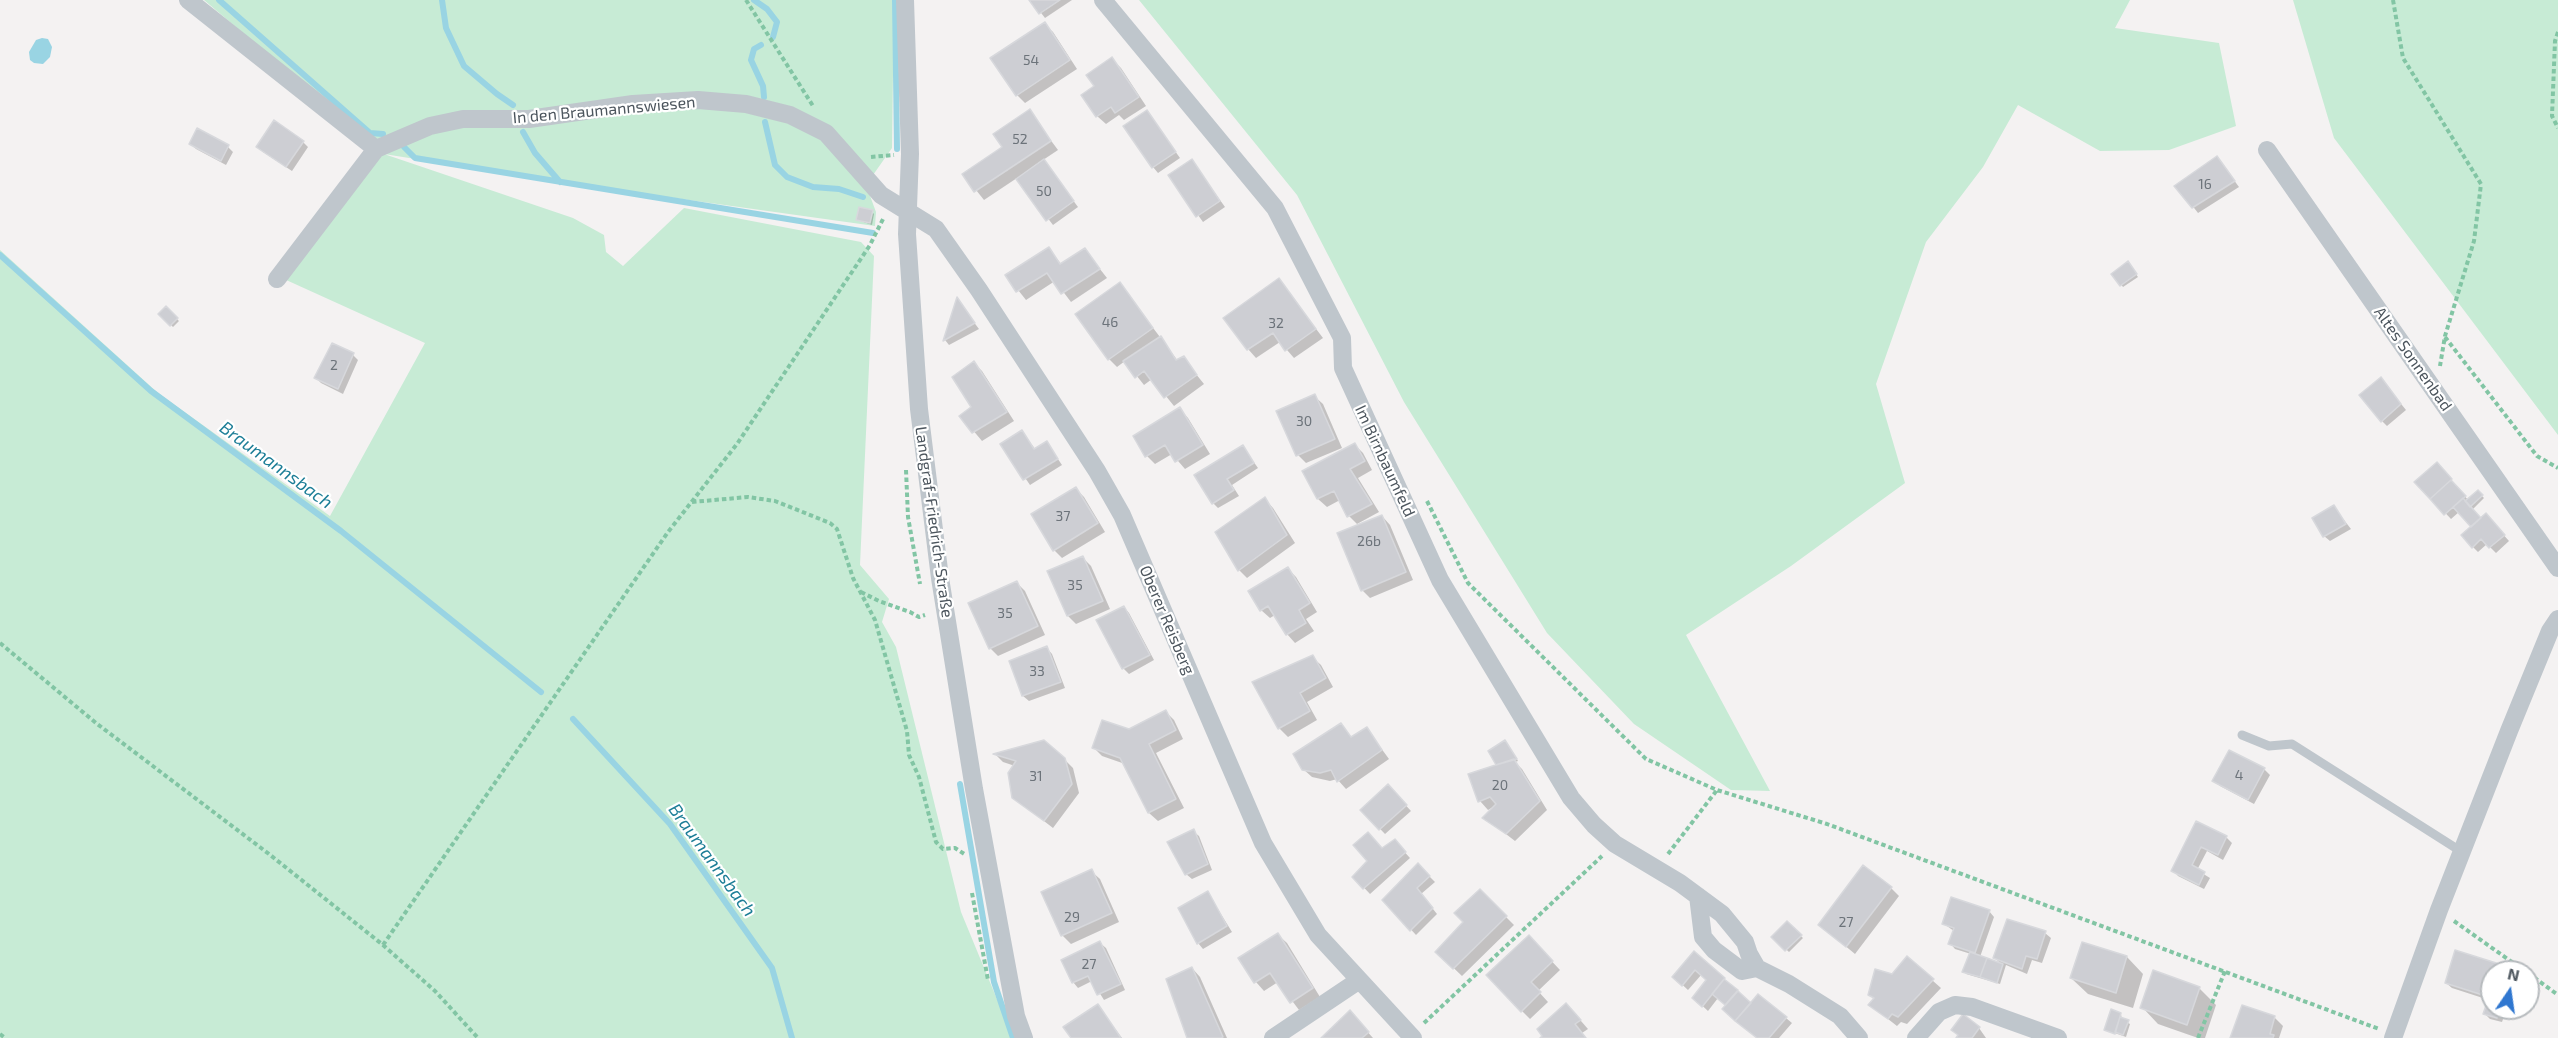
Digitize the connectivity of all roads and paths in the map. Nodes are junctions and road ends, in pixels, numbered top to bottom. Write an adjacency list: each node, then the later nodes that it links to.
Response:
1 (188, 0): 9 (street)
2 (746, 0): 7 (path)
3 (905, 0): 11 (street, Landgraf-Friedrich-Straße)
4 (1103, 0): 25 (street, Im Birnbaumfeld)
5 (2393, 0): 15 (path)
6 (2558, 32): 8 (path)
7 (814, 107)
8 (2558, 128)
9 (376, 149): 12 (street, In den Braumannswiesen); 14 (street, In den Braumannswiesen)
10 (2267, 150): 18 (street, Altes Sonnenbad)
11 (910, 154): 12 (path); 13 (street, Landgraf-Friedrich-Straße)
12 (848, 159): 13 (street, In den Braumannswiesen)
13 (899, 206): 17 (path); 35 (street, Oberer Reisberg); 43 (street, Landgraf-Friedrich-Straße)
14 (277, 279)
15 (2558, 468)
16 (1426, 499): 24 (path)
17 (692, 502): 19 (path); 31 (path)
18 (2558, 568)
19 (860, 591): 20 (path); 27 (path)
20 (925, 615)
21 (2558, 619): 26 (street)
22 (0, 643): 31 (path)
23 (2242, 735): 26 (lane)
24 (1717, 790): 28 (path); 34 (path)
25 (1615, 844): 28 (street, Im Birnbaumfeld); 40 (path)
26 (2462, 852): 30 (street)
27 (966, 855)
28 (1659, 871): 29 (street, Im Birnbaumfeld)
29 (1698, 896): 33 (street, Im Birnbaumfeld); 33 (street)
30 (2439, 910): 32 (path); 39 (street)
31 (383, 945): 42 (path)
32 (2509, 960)
33 (1757, 968): 45 (street)
34 (2225, 971): 39 (path); 48 (path)
35 (1358, 981): 40 (street, Oberer Reisberg); 44 (street)
36 (2540, 982): 37 (path)
37 (2558, 994)
38 (0, 1034): 41 (path)
39 (2393, 1036)
40 (1412, 1037)
41 (5, 1038)
42 (478, 1038)
43 (1024, 1038)
44 (1273, 1038)
45 (1859, 1038)
46 (1916, 1038): 47 (street)
47 (2058, 1038)
48 (2198, 1038)

